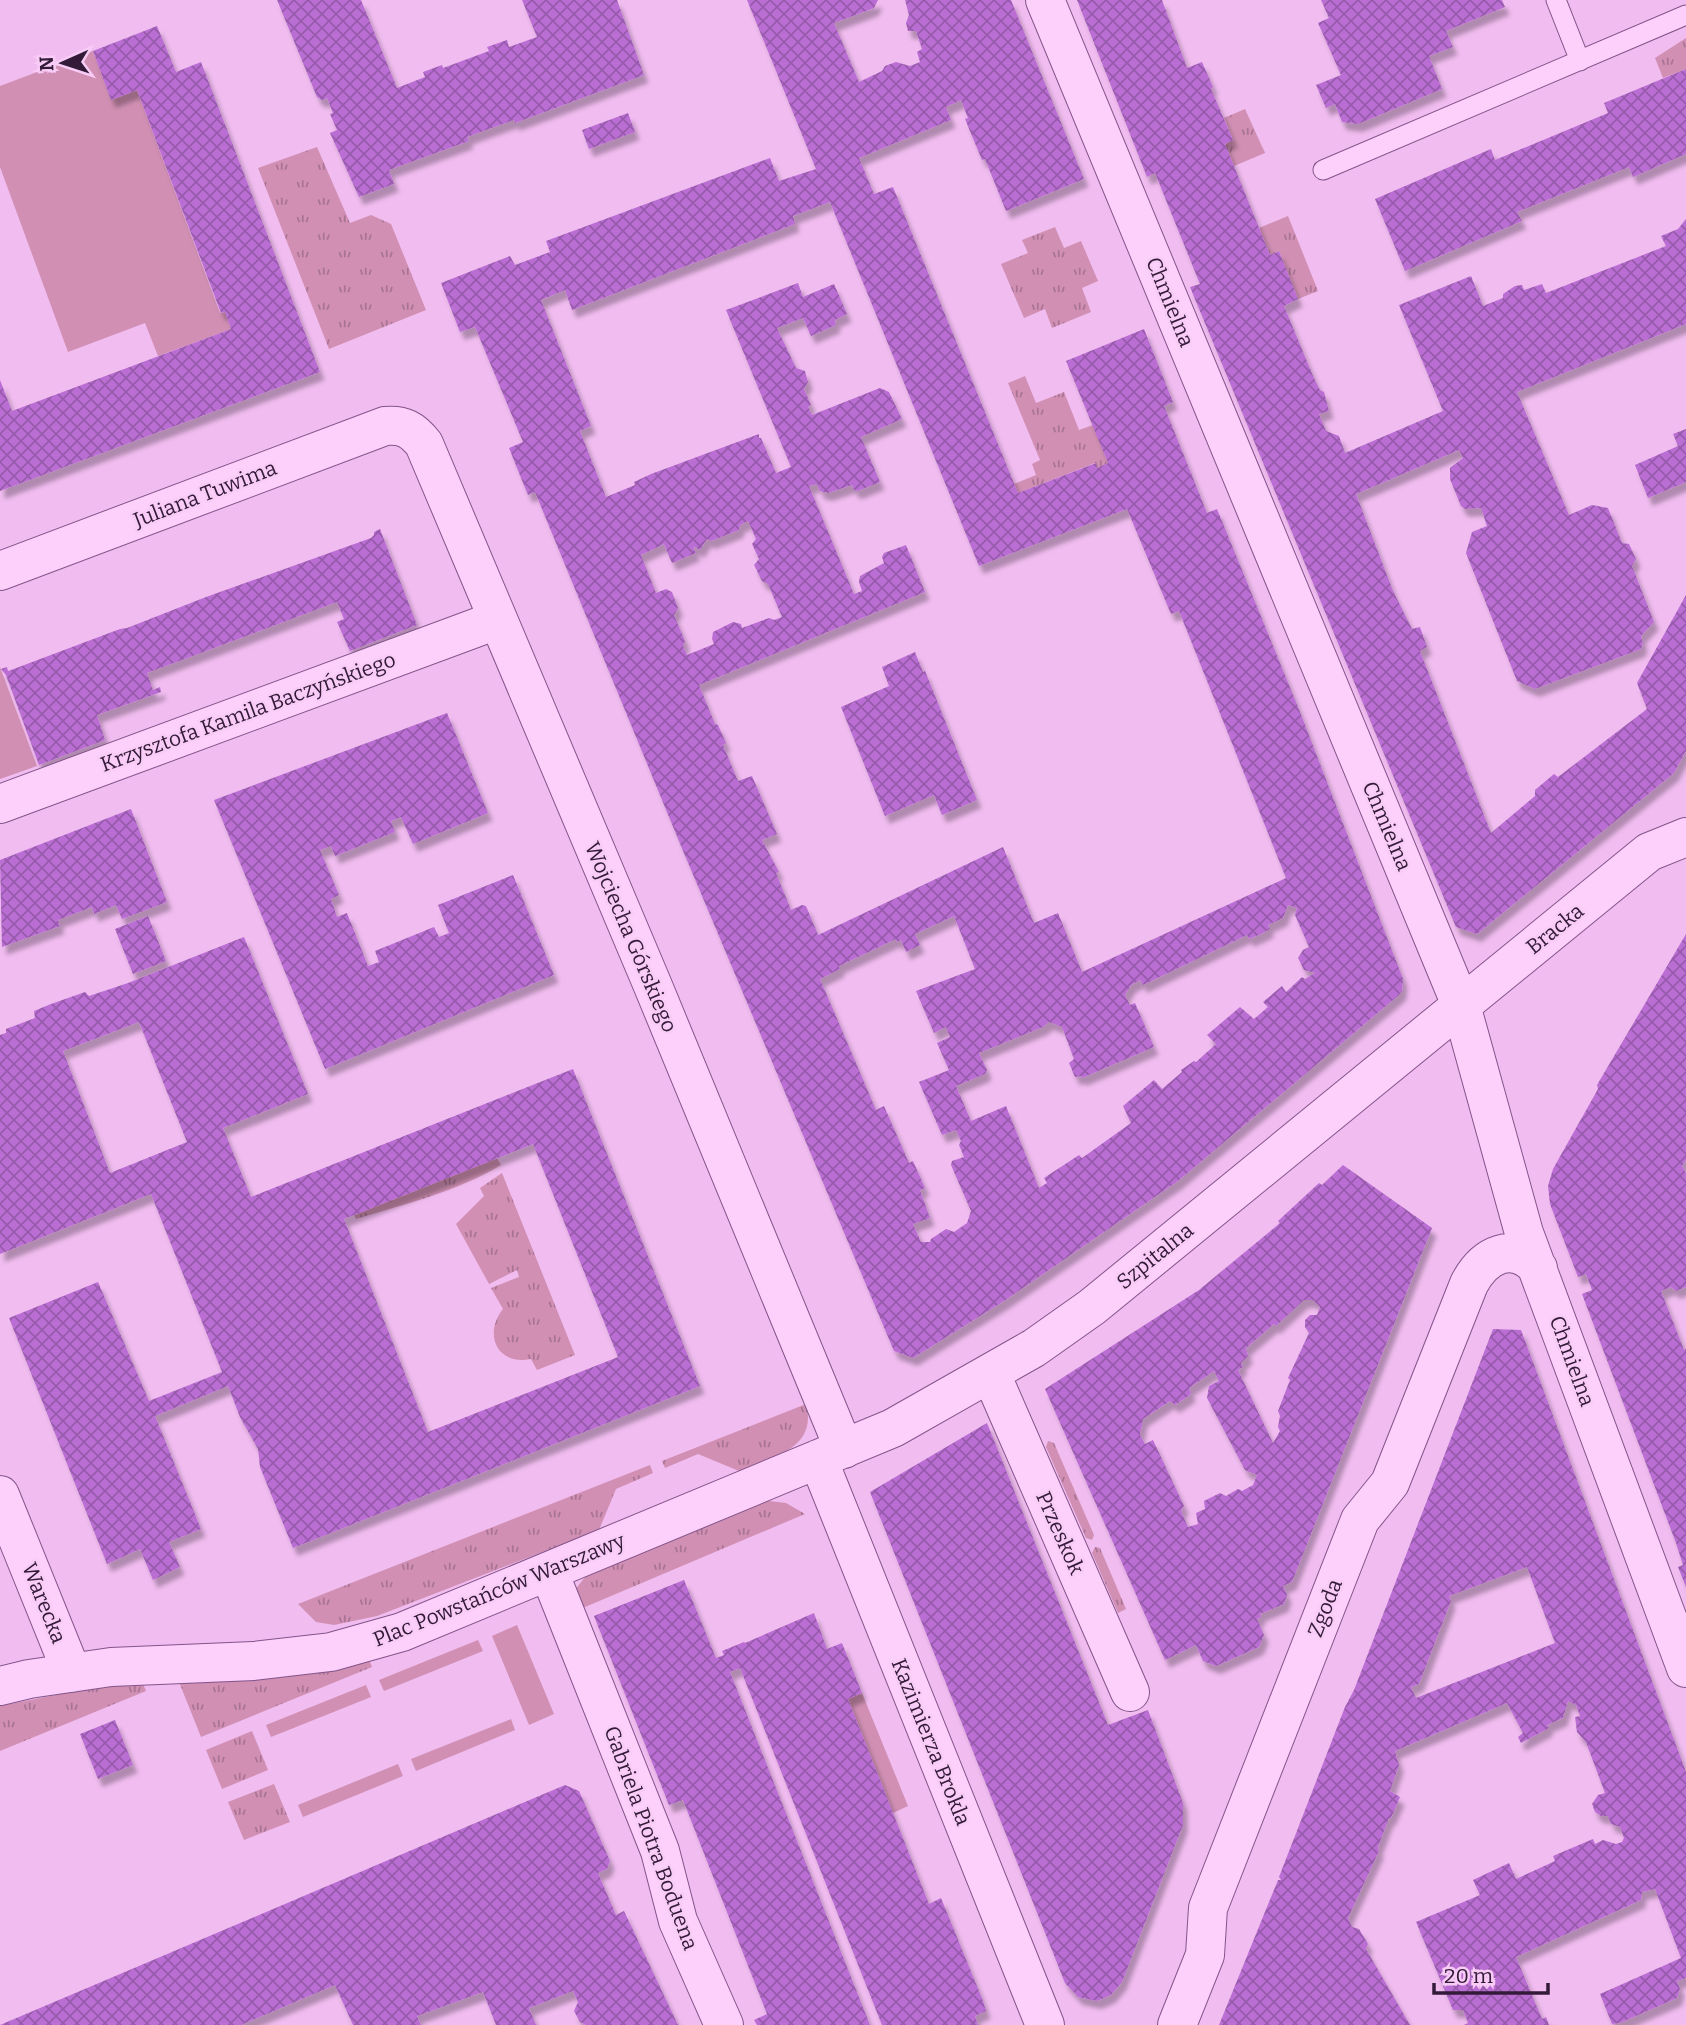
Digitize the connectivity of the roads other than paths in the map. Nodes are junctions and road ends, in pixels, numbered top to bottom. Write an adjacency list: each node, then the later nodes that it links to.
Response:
1 (1045, 0): 13 (street, Chmielna)
2 (1556, 0): 4 (lane)
3 (1686, 15): 4 (lane)
4 (1580, 61): 5 (lane)
5 (1323, 170)
6 (410, 430): 7 (street, Juliana Tuwima); 8 (street, Wojciecha Górskiego)
7 (0, 571)
8 (497, 620): 9 (street, Krzysztofa Kamila Baczyńskiego); 16 (street, Wojciecha Górskiego)
9 (0, 804)
10 (1686, 813): 12 (street)
11 (1686, 837): 12 (street)
12 (1649, 852): 13 (street, Bracka)
13 (1461, 1005): 14 (street, Chmielna); 15 (street, Szpitalna)
14 (1538, 1268): 19 (street, Chmielna); 25 (street, Zgoda)
15 (991, 1374): 16 (street, Szpitalna); 22 (street, Przeskok)
16 (831, 1454): 18 (street, Plac Powstańców Warszawy); 24 (street, Kazimierza Brokla)
17 (0, 1495): 20 (street, Warecka)
18 (549, 1572): 20 (street, Plac Powstańców Warszawy); 23 (street, Gabriela Piotra Boduena)
19 (1686, 1668)
20 (72, 1673): 21 (street, Plac Powstańców Warszawy)
21 (0, 1686)
22 (1130, 1692)
23 (723, 2025)
24 (1045, 2025)
25 (1177, 2025)

